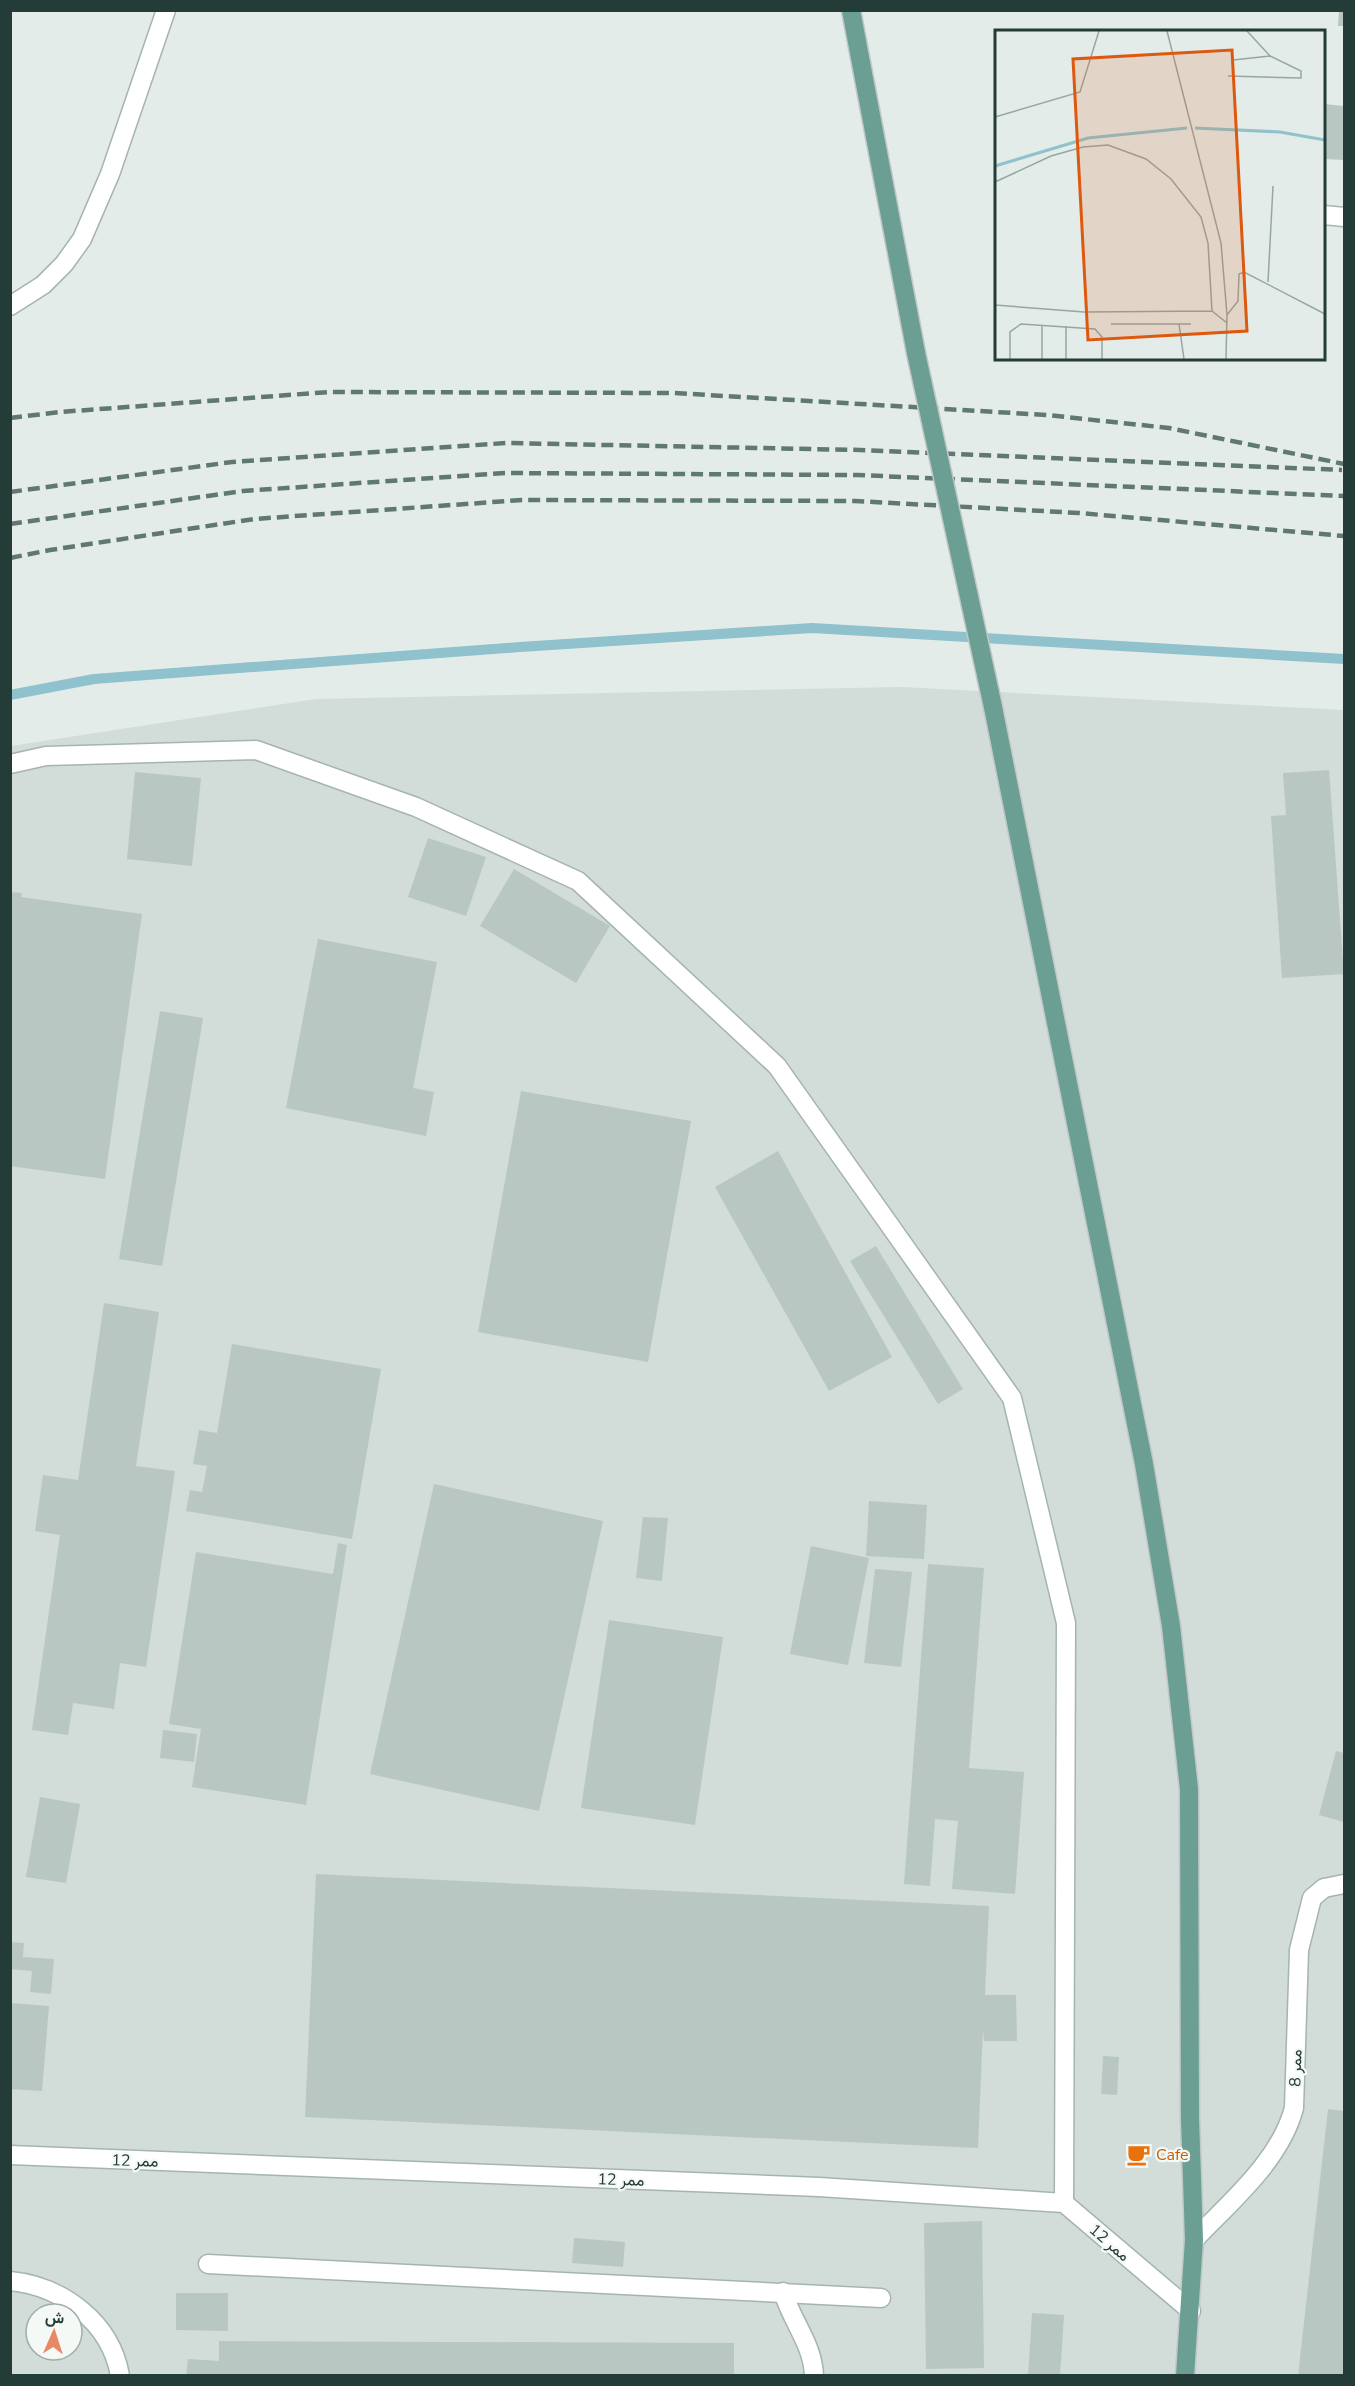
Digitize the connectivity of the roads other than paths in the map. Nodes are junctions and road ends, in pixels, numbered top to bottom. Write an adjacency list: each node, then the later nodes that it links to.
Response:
1 (166, 10): 5 (street)
2 (851, 10): 10 (main road, bridge)
3 (1325, 215): 4 (street)
4 (1344, 217)
5 (10, 306)
6 (10, 764): 9 (street)
7 (1344, 1884): 10 (street, ممر 8)
8 (10, 2155): 9 (street, ممر 12)
9 (1064, 2203): 15 (street, ممر 12)
10 (1194, 2241): 15 (main road)
11 (208, 2264): 13 (street)
12 (10, 2281): 16 (street)
13 (783, 2292): 14 (street); 17 (street)
14 (881, 2298)
15 (1191, 2311): 18 (main road)
16 (120, 2376)
17 (814, 2376)
18 (1185, 2376)

